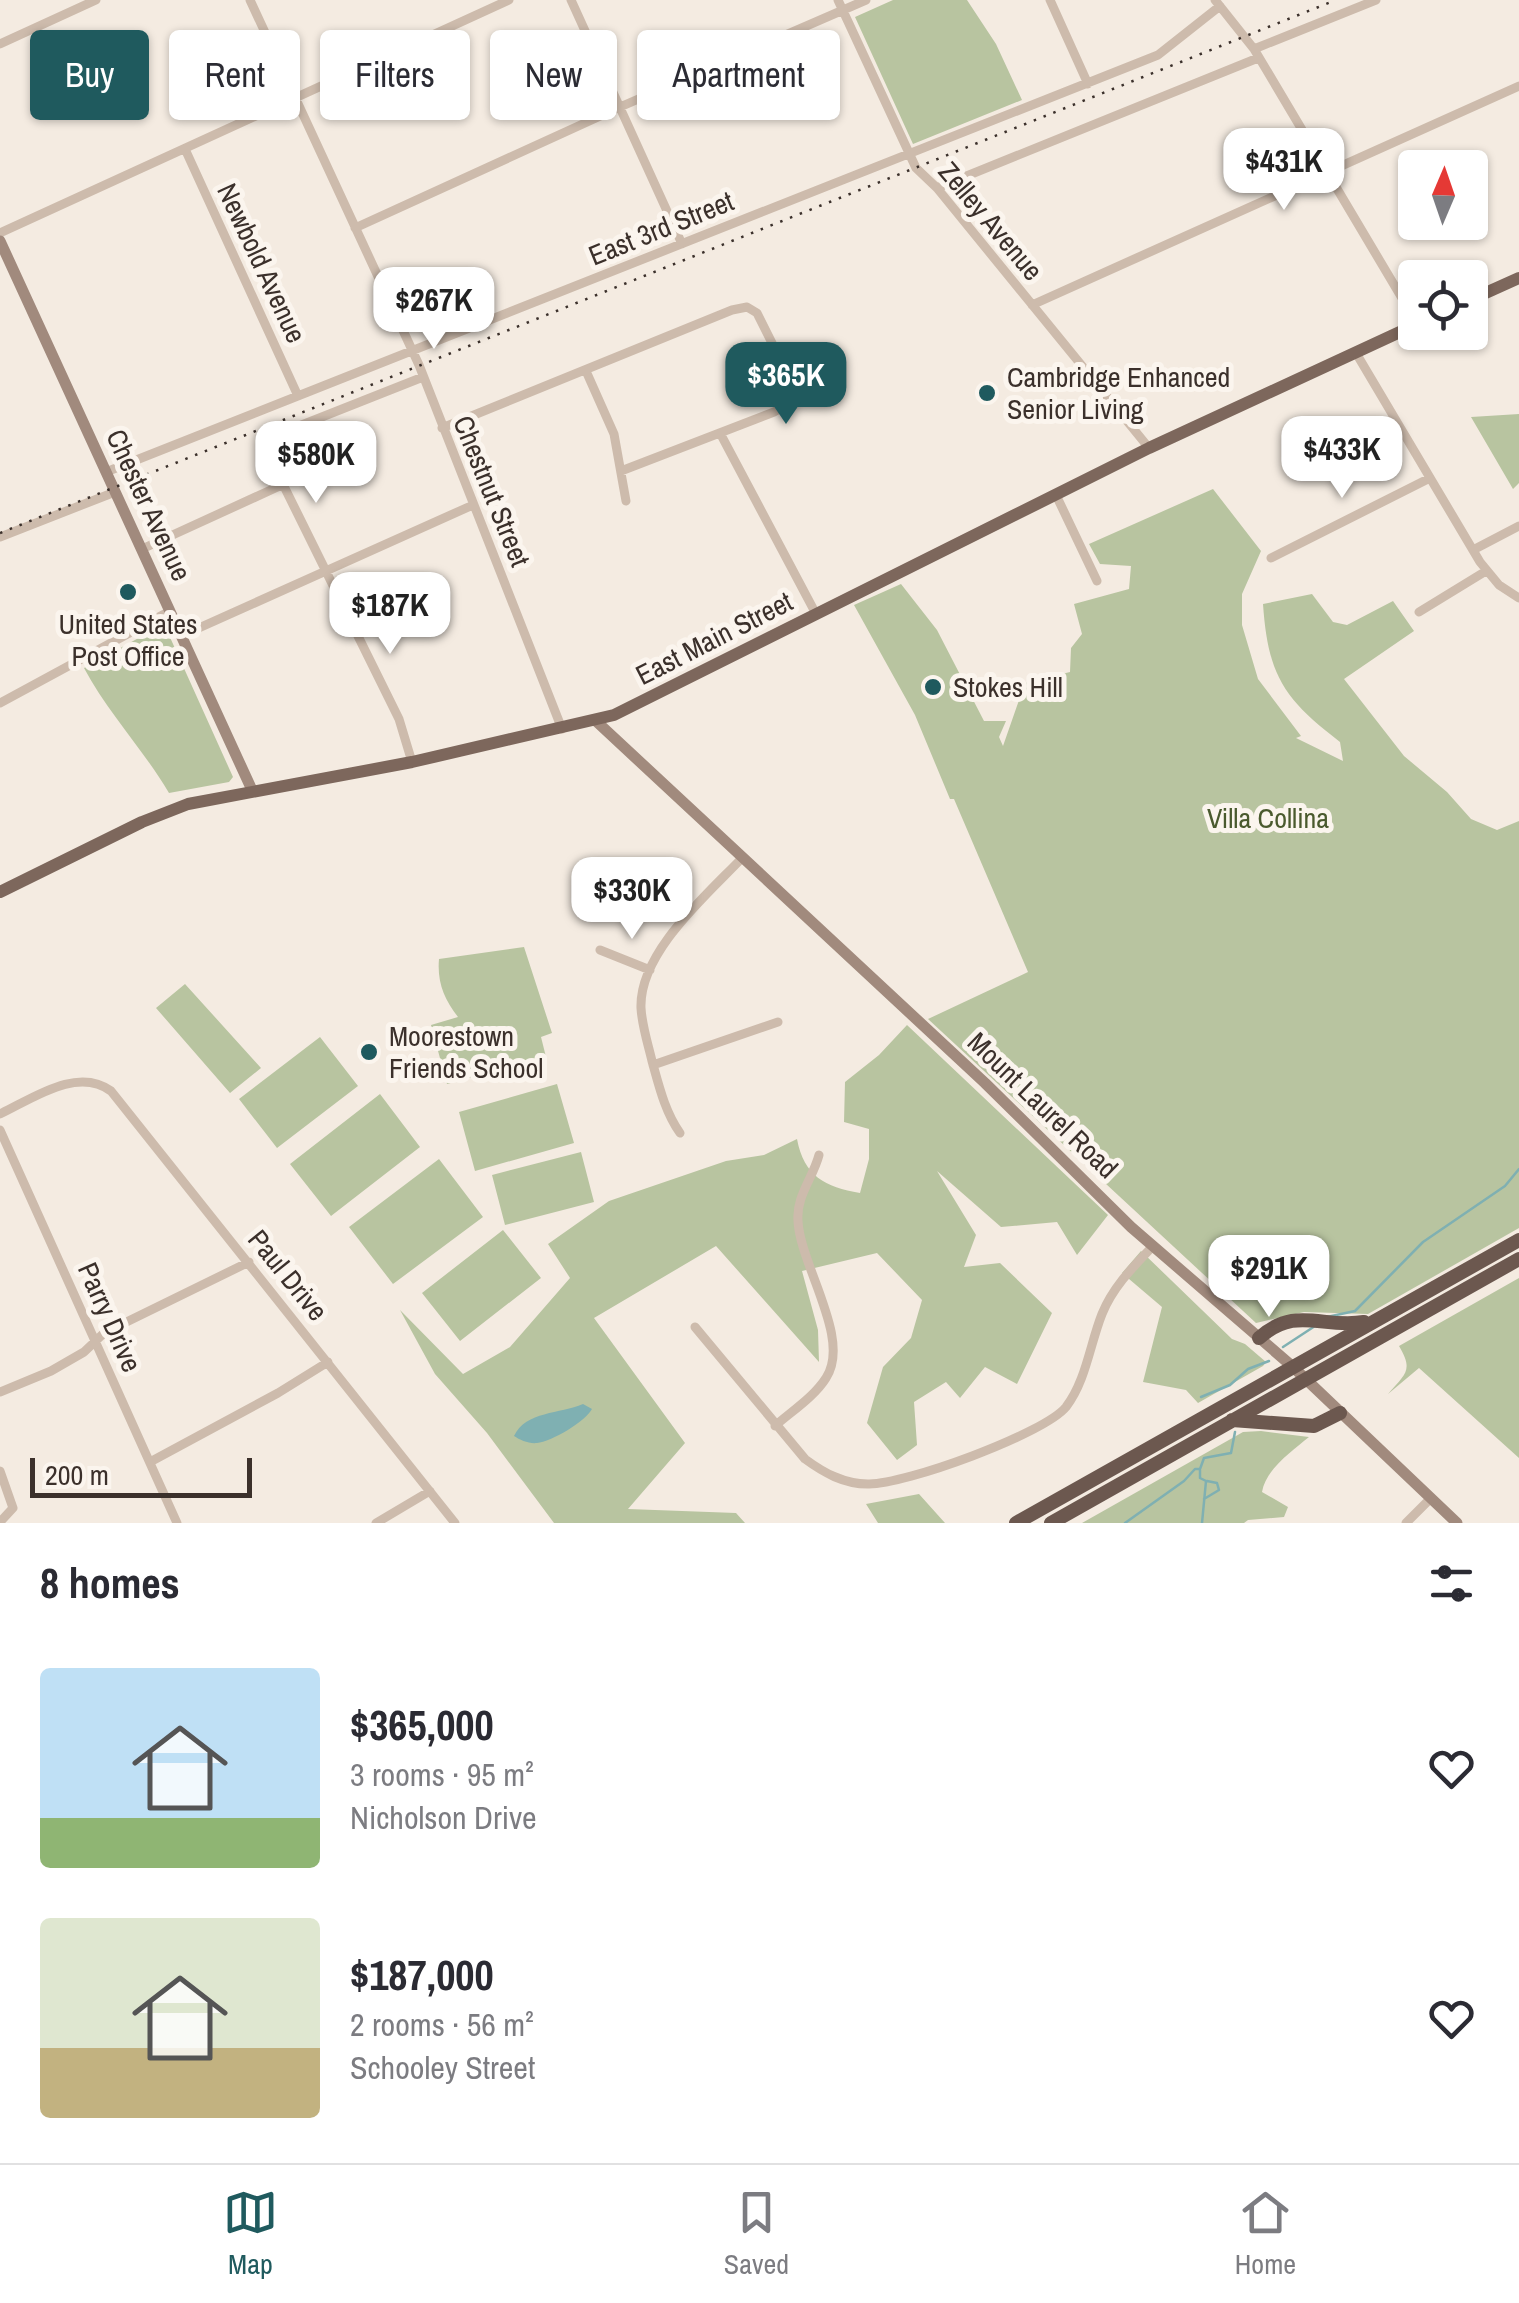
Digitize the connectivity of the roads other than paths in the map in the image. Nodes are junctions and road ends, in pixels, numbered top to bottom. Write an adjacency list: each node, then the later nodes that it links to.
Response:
1 (96, 0): 11 (street)
2 (250, 0): 10 (street, Chestnut Street)
3 (510, 0): 15 (street)
4 (571, 0): 17 (street)
5 (866, 0): 9 (street)
6 (1050, 0): 13 (street)
7 (1376, 0): 12 (street)
8 (1218, 3): 12 (street); 13 (street, East 3rd Street)
9 (840, 5): 17 (street); 20 (street, Zelley Avenue)
10 (264, 30)
11 (0, 44)
12 (1256, 54): 21 (street); 22 (street)
13 (1088, 84): 20 (street, East 3rd Street)
14 (1519, 86): 21 (street)
15 (300, 96)
16 (300, 107): 23 (street, Chestnut Street)
17 (620, 107): 23 (street); 26 (street)
18 (248, 120): 19 (street)
19 (184, 149): 24 (street); 36 (street, Newbold Avenue)
20 (909, 154): 22 (street, Zelley Avenue); 26 (street, East 3rd Street)
21 (1328, 172): 29 (street); 30 (street)
22 (936, 188): 30 (street, Zelley Avenue)
23 (355, 228): 32 (street, Chestnut Street)
24 (0, 233)
25 (0, 242): 40 (main road, Chester Avenue)
26 (682, 244): 32 (street, East 3rd Street)
27 (1519, 278): 28 (main road)
28 (1488, 292)
29 (1398, 293)
30 (1032, 305): 39 (street, Zelley Avenue)
31 (1398, 332): 33 (main road, East Main Street)
32 (412, 350): 35 (street, Chestnut Street); 36 (street, East 3rd Street)
33 (1356, 353): 39 (main road, East Main Street); 42 (street)
34 (586, 371): 37 (street); 38 (street); 41 (street)
35 (424, 377): 37 (street, Chestnut Street); 43 (street)
36 (298, 396): 40 (street, East 3rd Street)
37 (442, 428): 47 (street, Chestnut Street)
38 (720, 433): 41 (street); 59 (street)
39 (1149, 448): 45 (main road, East Main Street)
40 (106, 472): 44 (main road, Chester Avenue)
41 (621, 472): 46 (street)
42 (1430, 478): 51 (street); 52 (street)
43 (284, 484): 50 (street); 53 (street)
44 (115, 492): 49 (street); 50 (main road, Chester Avenue)
45 (1056, 494): 55 (street); 59 (main road, East Main Street)
46 (626, 501)
47 (473, 505): 53 (street); 63 (street, Chestnut Street)
48 (1519, 526): 51 (street)
49 (0, 537)
50 (142, 549): 57 (main road, Chester Avenue)
51 (1473, 550): 54 (street)
52 (1271, 558)
53 (325, 570): 60 (street); 64 (street)
54 (1486, 571): 56 (street); 58 (street)
55 (1098, 581)
56 (1519, 598)
57 (170, 611): 60 (main road, Chester Avenue); 61 (street)
58 (1418, 612)
59 (816, 614): 62 (main road, East Main Street)
60 (181, 636): 65 (main road, Chester Avenue)
61 (0, 703)
62 (596, 721): 63 (main road, East Main Street); 66 (main road, Mount Laurel Road)
63 (562, 729): 64 (main road, East Main Street)
64 (412, 762): 65 (main road, East Main Street)
65 (252, 790): 67 (main road, East Main Street)
66 (744, 856): 69 (street); 77 (main road, Mount Laurel Road)
67 (0, 892)
68 (600, 950): 69 (street)
69 (650, 970): 71 (street)
70 (778, 1022): 71 (street)
71 (654, 1065): 74 (street)
72 (0, 1114): 79 (street, Paul Drive)
73 (0, 1130): 83 (street, Parry Drive)
74 (680, 1133)
75 (820, 1155): 90 (street)
76 (1519, 1240): 80 (highway)
77 (1152, 1247): 82 (main road, Mount Laurel Road); 90 (street)
78 (1519, 1259): 86 (highway)
79 (250, 1262): 83 (street); 84 (street, Paul Drive)
80 (1375, 1320): 82 (highway); 85 (highway)
81 (694, 1326): 90 (street)
82 (1259, 1338): 85 (main road, Mount Laurel Road)
83 (96, 1340): 87 (street); 91 (street, Parry Drive)
84 (328, 1362): 91 (street); 93 (street, Paul Drive)
85 (1292, 1367): 86 (main road, Mount Laurel Road); 99 (highway)
86 (1304, 1378): 88 (main road, Mount Laurel Road); 89 (highway)
87 (0, 1392)
88 (1340, 1413): 89 (highway); 94 (main road, Mount Laurel Road)
89 (1231, 1420): 100 (highway)
90 (775, 1426)
91 (150, 1462): 96 (street, Parry Drive)
92 (0, 1471): 95 (street)
93 (430, 1491): 97 (street); 98 (street, Paul Drive)
94 (1431, 1498): 101 (street); 102 (main road, Mount Laurel Road)
95 (0, 1522)
96 (177, 1523)
97 (376, 1523)
98 (455, 1523)
99 (1016, 1523)
100 (1052, 1523)
101 (1406, 1523)
102 (1458, 1523)

